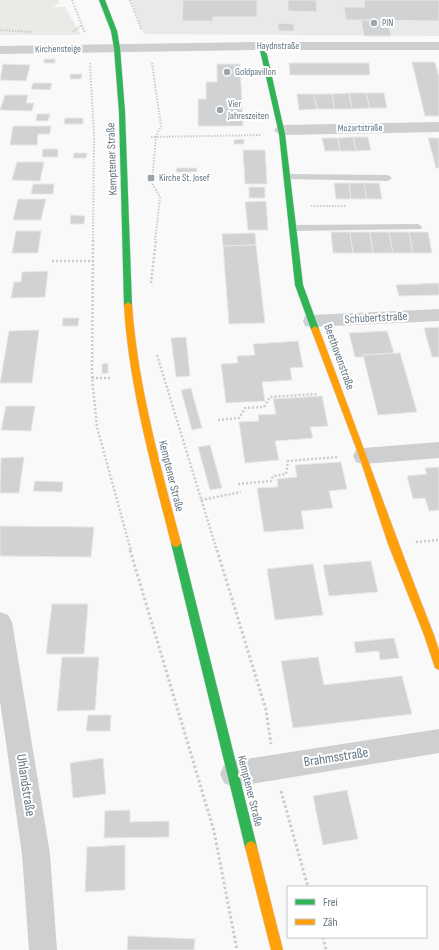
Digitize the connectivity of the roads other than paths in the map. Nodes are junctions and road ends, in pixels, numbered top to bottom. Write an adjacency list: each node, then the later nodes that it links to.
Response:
1 (102, 0): 4 (main road, Kemptener Straße)
2 (262, 46): 3 (street, Haydnstraße); 4 (street, Haydnstraße); 7 (main road, Beethovenstraße)
3 (439, 46)
4 (117, 48): 5 (street, Kirchensteige); 19 (main road, Kemptener Straße)
5 (0, 50)
6 (439, 127): 7 (street, Mozartstraße)
7 (282, 132): 8 (main road, Beethovenstraße)
8 (287, 177): 9 (lane); 11 (main road, Beethovenstraße)
9 (388, 178)
10 (418, 227): 11 (lane)
11 (293, 228): 13 (main road, Beethovenstraße)
12 (439, 315): 13 (street, Schubertstraße)
13 (312, 321): 15 (main road, Beethovenstraße)
14 (439, 450): 15 (street)
15 (363, 456): 17 (main road, Beethovenstraße)
16 (0, 622): 20 (street, Uhlandstraße)
17 (439, 665)
18 (439, 741): 19 (street, Brahmsstraße)
19 (234, 774): 21 (main road, Kemptener Straße)
20 (44, 950)
21 (277, 950)

